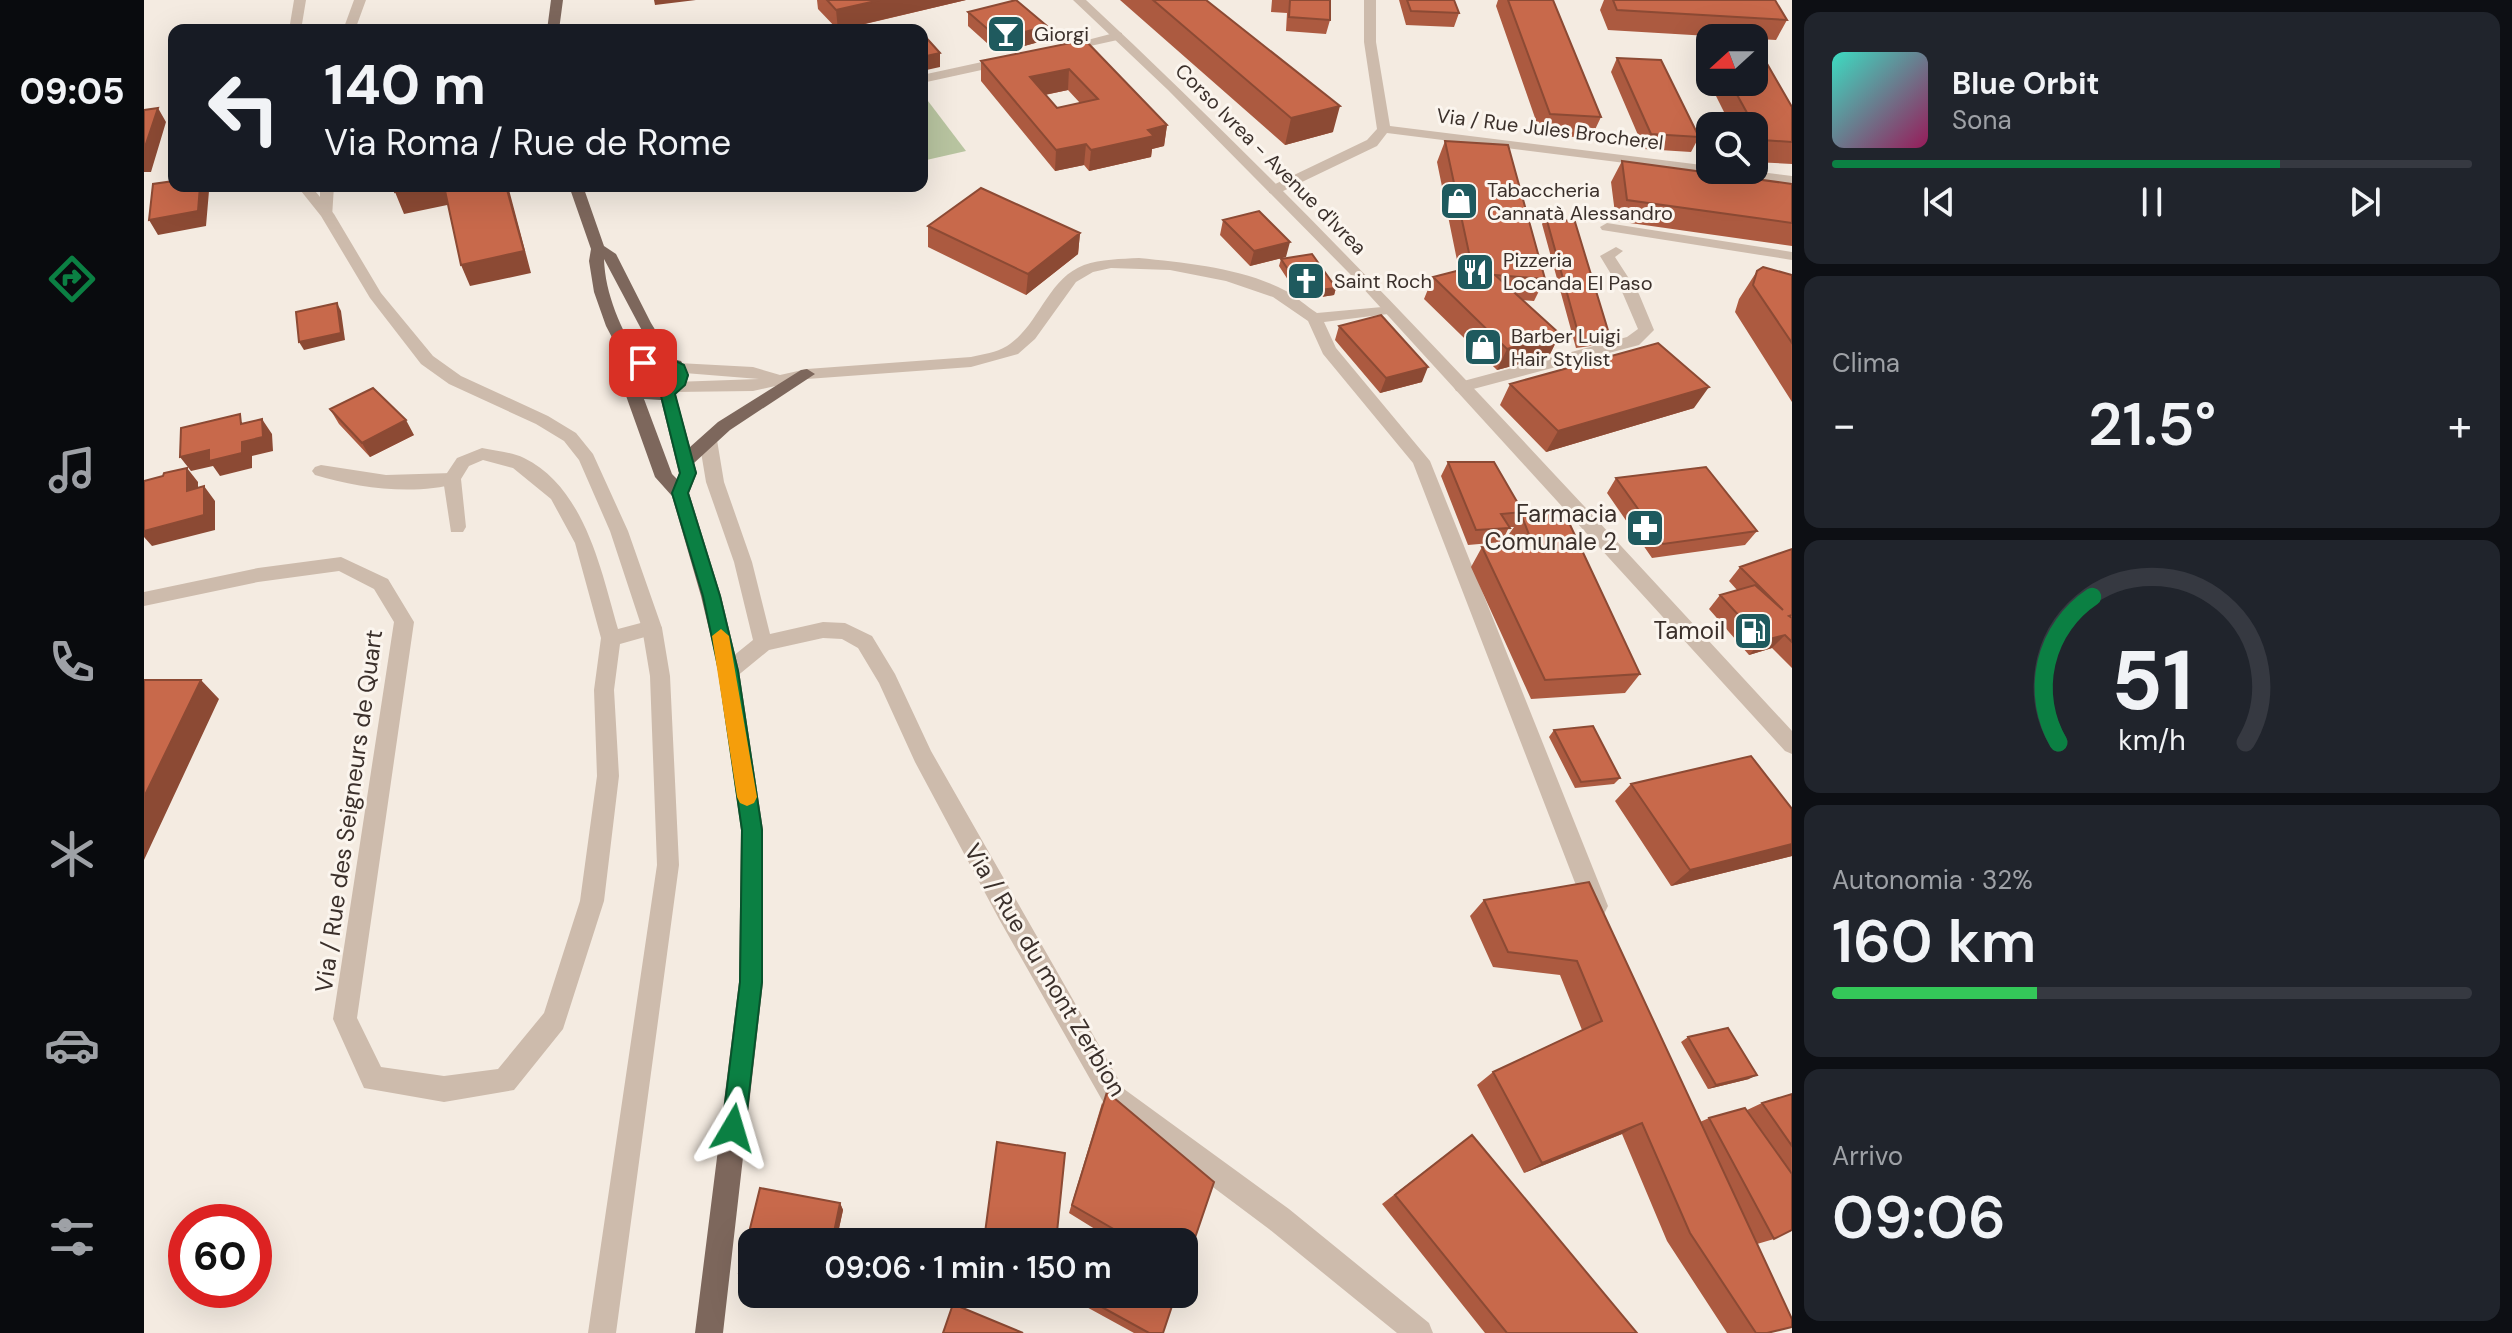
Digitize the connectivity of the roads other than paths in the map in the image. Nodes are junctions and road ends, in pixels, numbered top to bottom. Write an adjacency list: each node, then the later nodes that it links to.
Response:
1 (300, 0): 6 (street)
2 (360, 0): 7 (street)
3 (557, 0): 8 (main road)
4 (1079, 0): 9 (street, Corso Ivrea - Avenue d'Ivrea)
5 (1370, 0): 13 (street)
6 (296, 24)
7 (351, 24)
8 (554, 24)
9 (1118, 36): 10 (street); 17 (street, Corso Ivrea - Avenue d'Ivrea)
10 (1043, 52)
11 (1012, 59): 12 (street)
12 (928, 78)
13 (1384, 129): 14 (street, Via / Rue Jules Brocherel); 17 (street)
14 (1696, 168)
15 (1768, 177): 16 (street, Via / Rue Jules Brocherel)
16 (1792, 180)
17 (1274, 190): 26 (street, Corso Ivrea - Avenue d'Ivrea)
18 (309, 192): 21 (street)
19 (327, 192): 21 (street)
20 (578, 192): 23 (main road)
21 (327, 214): 42 (street)
22 (1607, 227): 25 (street)
23 (598, 249): 28 (main road); 29 (main road)
24 (1616, 251): 32 (street)
25 (1792, 256)
26 (1388, 309): 27 (street); 32 (street, Corso Ivrea - Avenue d'Ivrea)
27 (1314, 318): 30 (street); 47 (street)
28 (673, 365): 29 (main road); 31 (street); 33 (main road)
29 (636, 367): 34 (main road)
30 (807, 374): 31 (street); 35 (main road)
31 (776, 379): 33 (street)
32 (1462, 387): 46 (street, Corso Ivrea - Avenue d'Ivrea)
33 (671, 390): 34 (main road); 36 (main road)
34 (633, 392): 39 (main road)
35 (708, 440): 36 (main road); 44 (street)
36 (686, 460): 39 (main road)
37 (321, 471): 38 (street)
38 (452, 479): 40 (street); 43 (street)
39 (680, 493): 45 (main road)
40 (457, 527)
41 (144, 599): 43 (street, Via / Rue des Seigneurs de Quart)
42 (652, 628): 43 (street); 48 (street)
43 (611, 638)
44 (763, 643): 45 (street); 50 (street, Via / Rue du mont Zerbion)
45 (729, 671): 49 (main road)
46 (1792, 745)
47 (1605, 931)
48 (602, 1333)
49 (709, 1333)
50 (1419, 1333)

